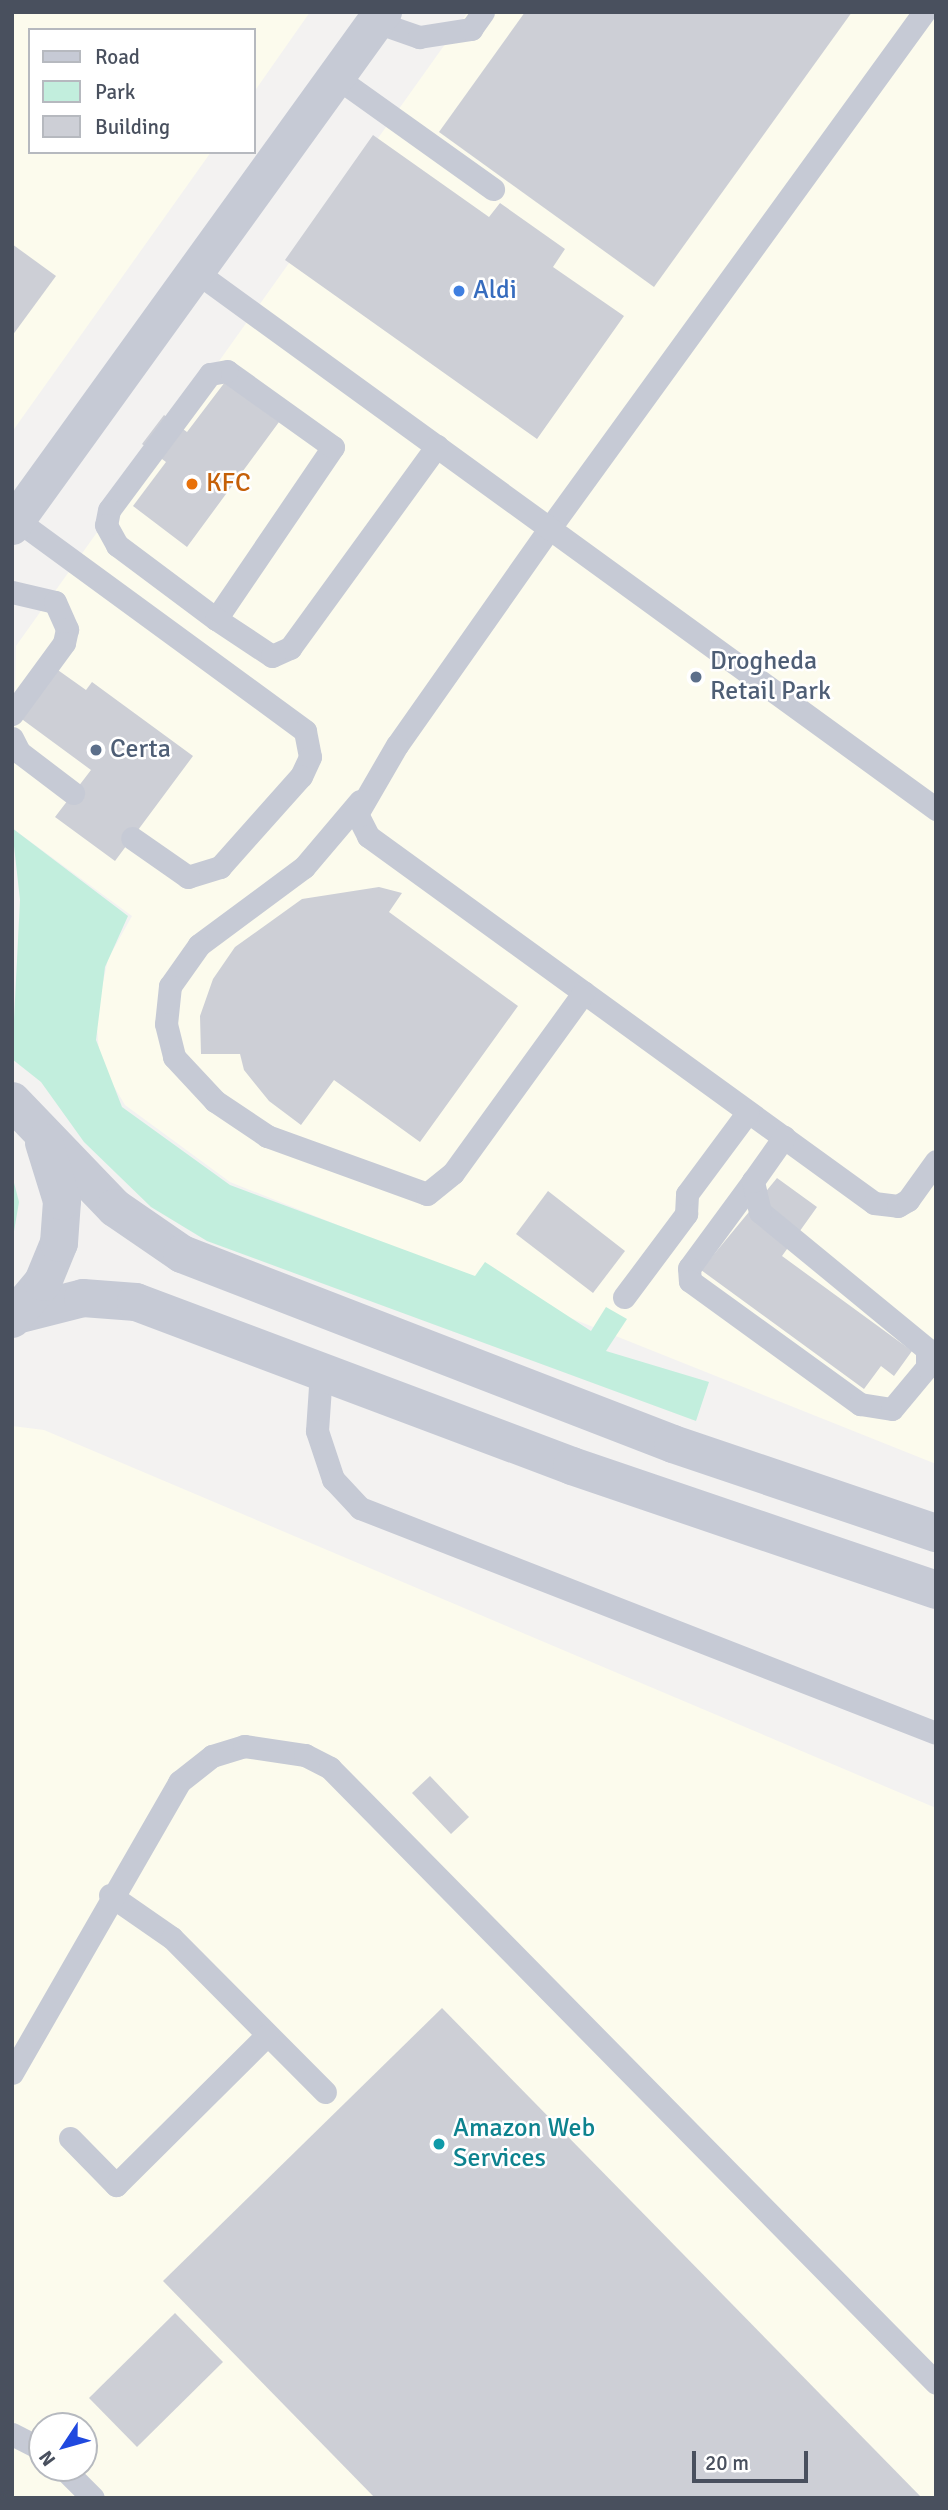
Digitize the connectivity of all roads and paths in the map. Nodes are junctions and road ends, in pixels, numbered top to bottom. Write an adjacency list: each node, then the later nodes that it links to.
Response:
1 (483, 12): 3 (lane)
2 (924, 12): 9 (lane)
3 (379, 17): 4 (street)
4 (336, 77): 5 (lane); 6 (street)
5 (493, 189)
6 (195, 271): 7 (lane); 8 (street)
7 (437, 446): 9 (lane); 11 (lane)
8 (15, 523): 17 (lane)
9 (549, 529): 15 (lane); 16 (lane)
10 (12, 592): 12 (lane)
11 (216, 619): 11 (lane)
12 (12, 714)
13 (12, 738): 14 (lane)
14 (73, 793)
15 (360, 801): 18 (lane); 18 (lane)
16 (936, 809)
17 (132, 838)
18 (584, 992): 20 (lane)
19 (18, 1106): 25 (street); 27 (street)
20 (748, 1112): 21 (lane); 24 (lane)
21 (784, 1137): 22 (lane); 23 (lane)
22 (936, 1161)
23 (753, 1181): 23 (lane)
24 (624, 1297)
25 (14, 1317): 26 (street)
26 (321, 1372): 28 (street); 29 (lane)
27 (936, 1533)
28 (936, 1590)
29 (936, 1733)
30 (110, 1895): 31 (lane); 32 (lane); 35 (lane)
31 (267, 2035): 33 (lane); 34 (lane)
32 (12, 2073)
33 (325, 2092)
34 (70, 2137)
35 (936, 2383)
36 (12, 2434): 37 (lane)
37 (28, 2442)
38 (77, 2482): 39 (lane)
39 (93, 2498)

